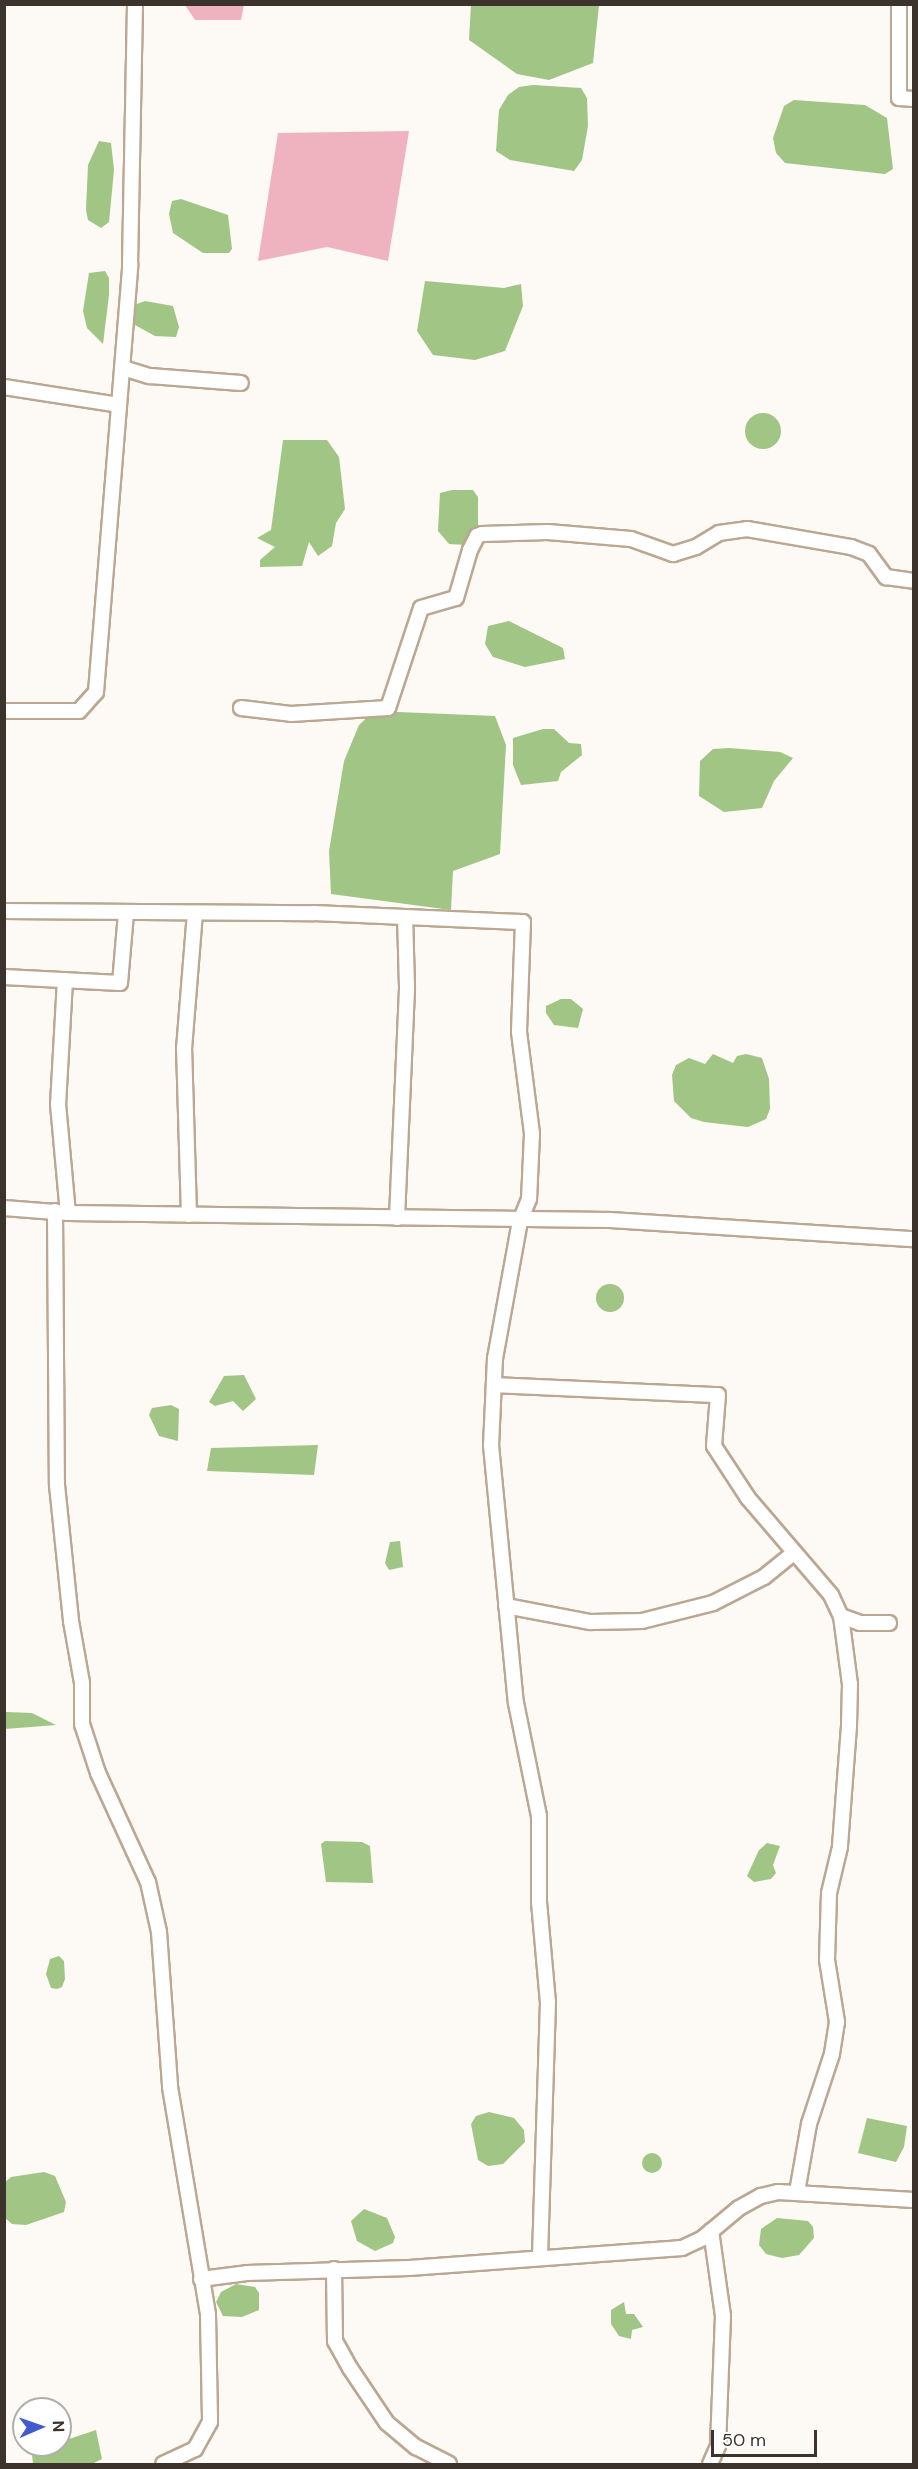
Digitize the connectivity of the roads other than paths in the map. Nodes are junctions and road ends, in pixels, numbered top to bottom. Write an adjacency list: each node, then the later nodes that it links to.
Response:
1 (135, 4): 4 (street)
2 (899, 4): 3 (street)
3 (914, 99)
4 (123, 368): 5 (street); 7 (street)
5 (242, 383)
6 (4, 387): 7 (street)
7 (119, 405): 10 (street)
8 (914, 581): 9 (street)
9 (241, 708)
10 (4, 711)
11 (4, 911): 13 (street)
12 (195, 913): 13 (street); 14 (street); 19 (street)
13 (126, 914): 16 (street)
14 (405, 917): 20 (street); 21 (street)
15 (4, 977): 16 (street)
16 (65, 980): 18 (street)
17 (4, 1208): 18 (street)
18 (62, 1212): 19 (street); 33 (street)
19 (189, 1215): 20 (street)
20 (397, 1218): 21 (street)
21 (520, 1221): 22 (street); 23 (street)
22 (914, 1239)
23 (494, 1385): 24 (street); 25 (street)
24 (794, 1553): 25 (street); 26 (street)
25 (506, 1606): 31 (street)
26 (841, 1616): 27 (street); 28 (street)
27 (889, 1623)
28 (798, 2192): 29 (street); 30 (street)
29 (914, 2200)
30 (711, 2231): 31 (street); 36 (street)
31 (540, 2257): 32 (street)
32 (334, 2270): 33 (street); 35 (street)
33 (201, 2279): 34 (street)
34 (163, 2464)
35 (449, 2464)
36 (710, 2464)

